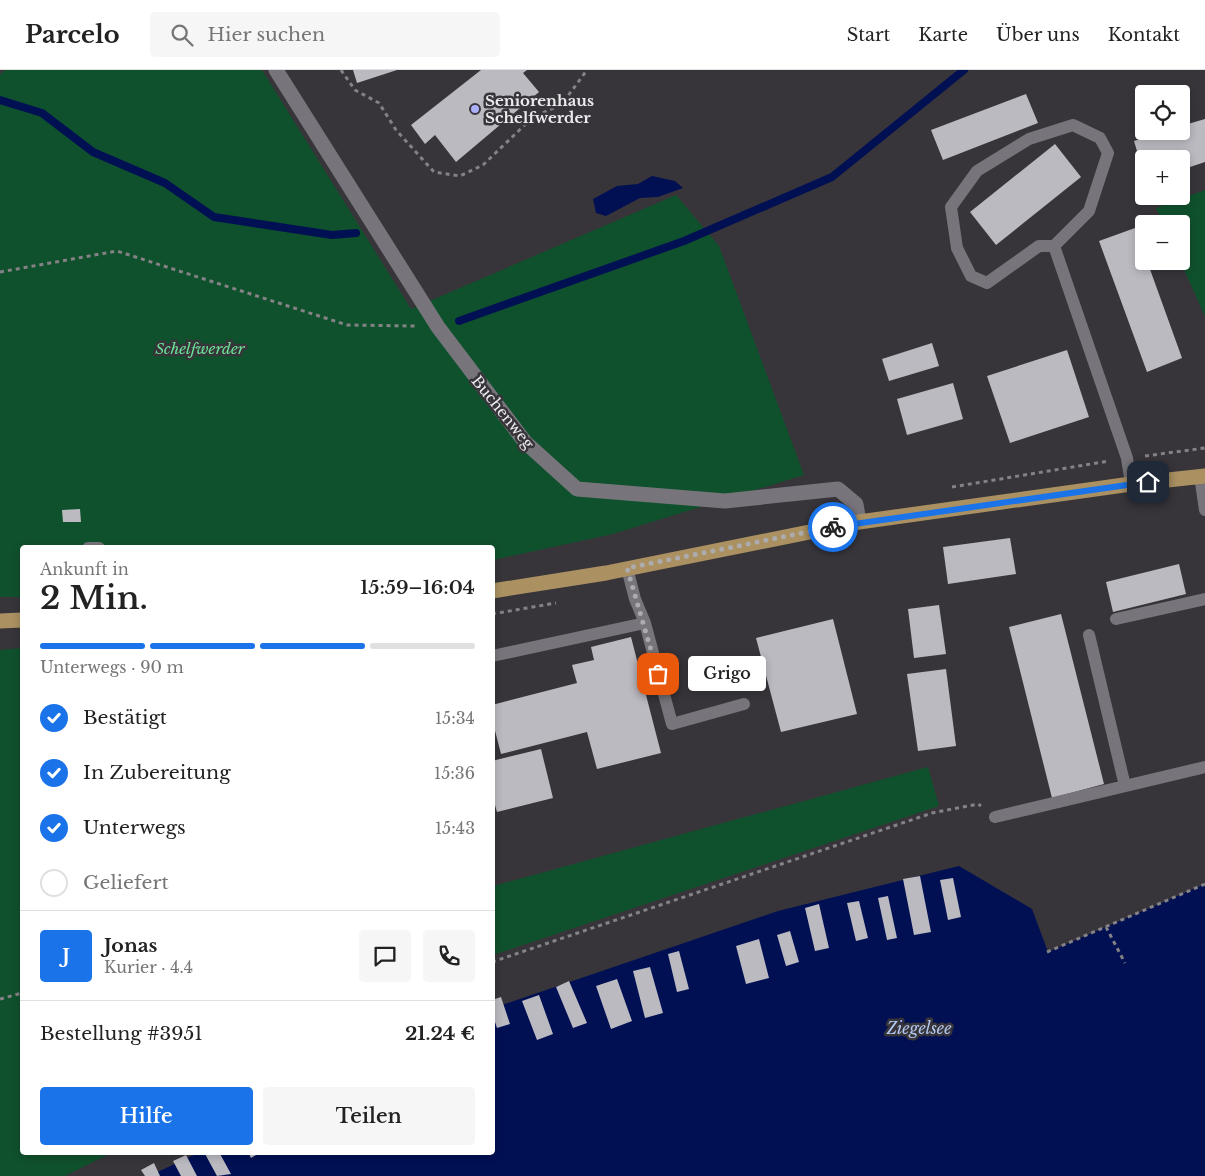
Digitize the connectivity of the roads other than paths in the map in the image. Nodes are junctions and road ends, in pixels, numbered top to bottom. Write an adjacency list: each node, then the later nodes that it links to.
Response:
1 (276, 70): 6 (street, Buchenweg)
2 (1054, 246): 2 (lane); 4 (lane)
3 (1203, 476): 4 (main road); 5 (lane)
4 (1131, 484): 6 (main road)
5 (1205, 510)
6 (860, 522): 7 (main road)
7 (627, 568): 8 (main road); 13 (lane)
8 (495, 591)
9 (1205, 599): 10 (lane)
10 (1116, 619)
11 (20, 620): 12 (main road)
12 (0, 621)
13 (645, 623): 15 (lane); 16 (lane)
14 (1089, 635): 18 (lane)
15 (495, 655)
16 (744, 704)
17 (1205, 767): 18 (lane)
18 (1125, 786): 19 (lane)
19 (996, 817)

